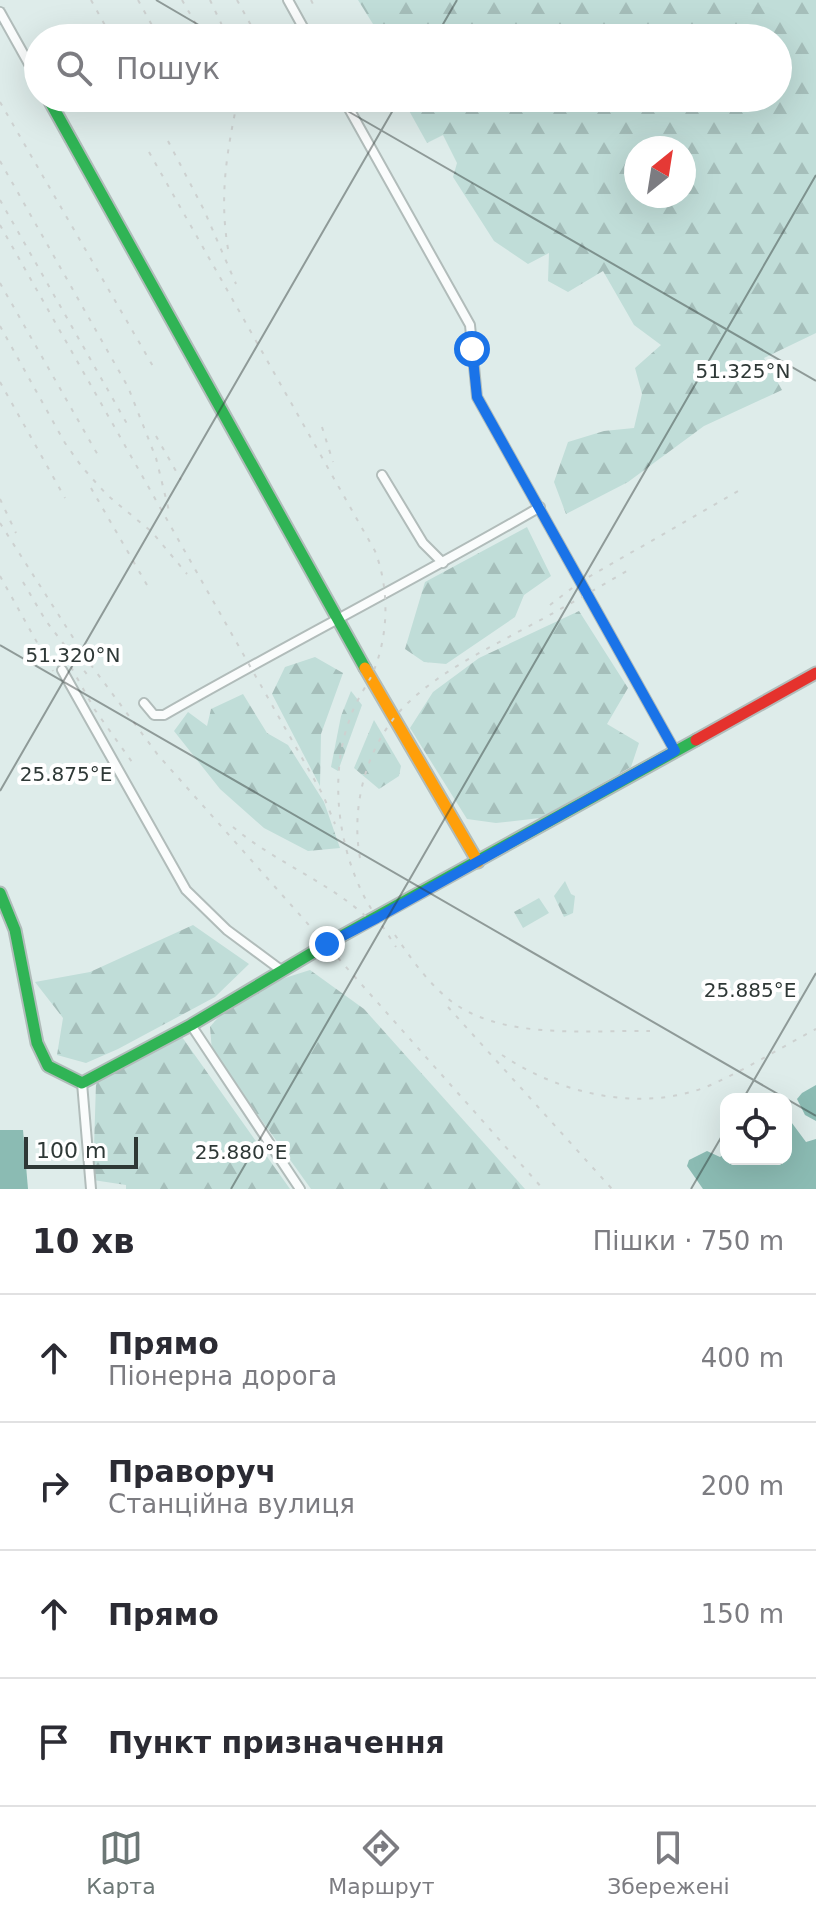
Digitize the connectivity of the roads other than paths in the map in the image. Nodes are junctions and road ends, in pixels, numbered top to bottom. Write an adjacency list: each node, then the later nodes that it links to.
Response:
1 (288, 0): 3 (street)
2 (0, 12): 4 (street)
3 (301, 24)
4 (24, 55)
5 (56, 112): 10 (street)
6 (351, 112): 8 (street)
7 (382, 475): 9 (street)
8 (540, 507): 9 (street); 14 (street)
9 (443, 563): 10 (street)
10 (338, 620): 13 (street); 15 (street)
11 (62, 670): 17 (street)
12 (816, 673): 14 (street)
13 (144, 703)
14 (675, 751): 15 (street)
15 (478, 862): 17 (street)
16 (0, 893): 19 (street)
17 (281, 970): 18 (street)
18 (191, 1025): 19 (street); 21 (street)
19 (82, 1083): 20 (street)
20 (91, 1189)
21 (300, 1189)

